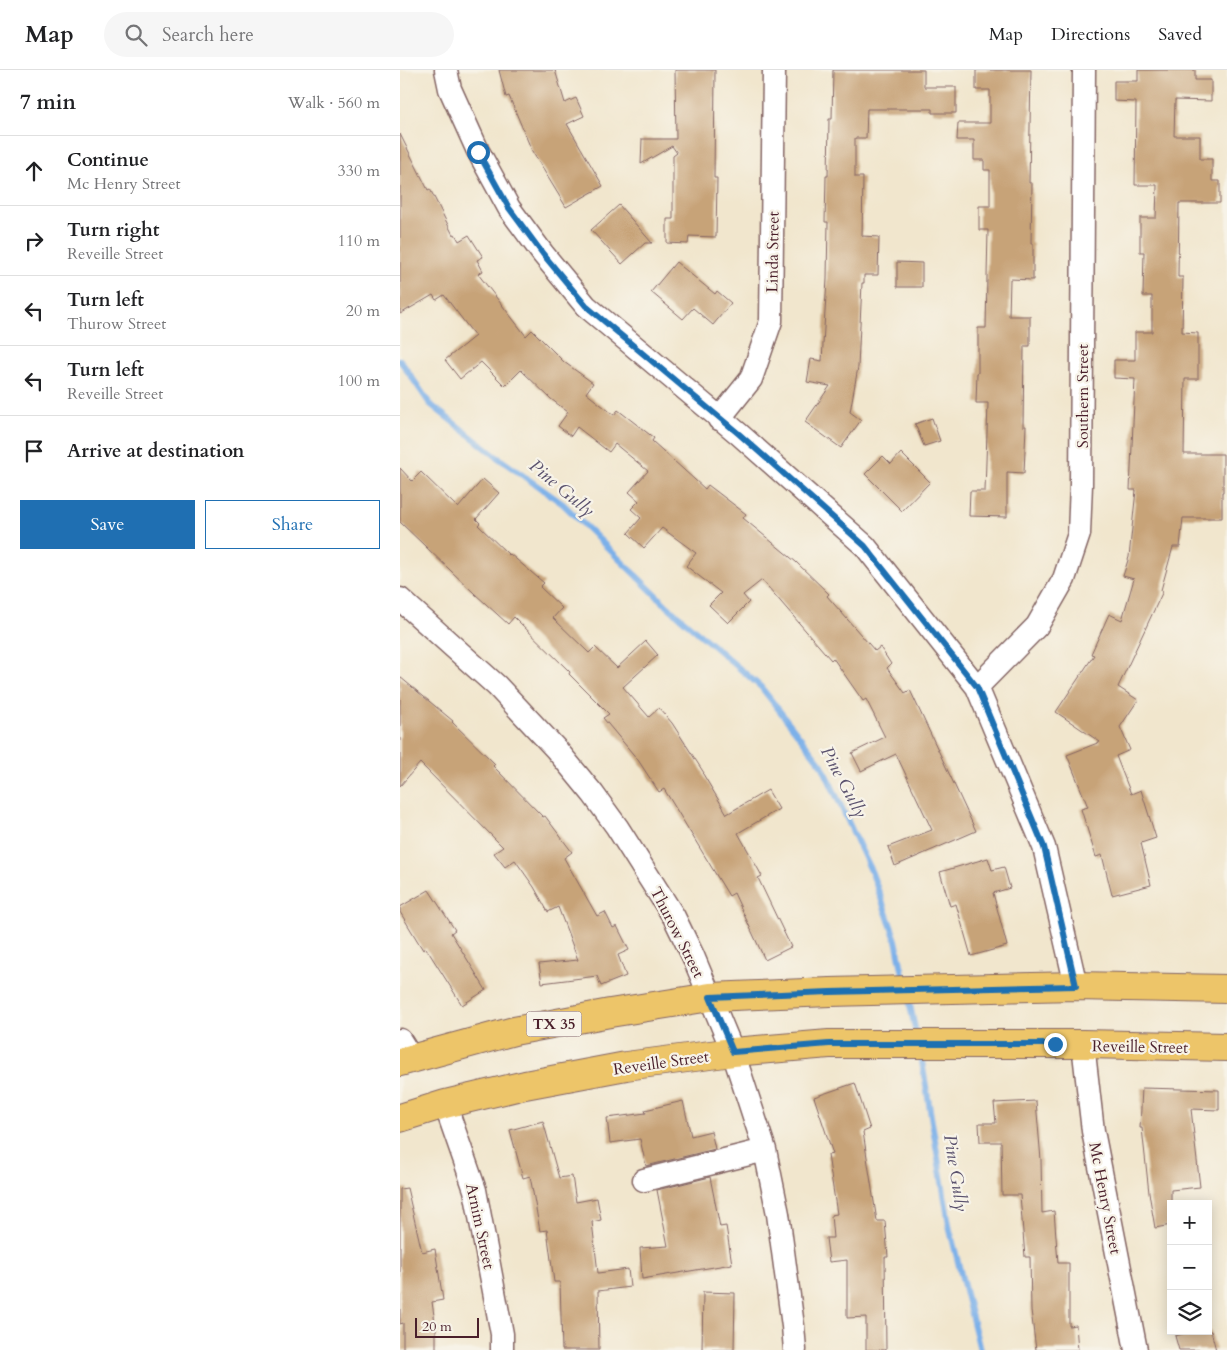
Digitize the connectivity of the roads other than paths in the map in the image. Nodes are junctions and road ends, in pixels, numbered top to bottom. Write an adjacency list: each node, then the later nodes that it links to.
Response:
1 (446, 70): 4 (street)
2 (774, 70): 4 (street, Linda Street)
3 (1084, 70): 6 (street, Southern Street)
4 (719, 418): 6 (street)
5 (400, 599): 9 (street, Thurow Street)
6 (977, 687): 7 (street)
7 (1076, 986): 8 (main road, TX 35); 9 (main road, TX 35)
8 (1227, 989)
9 (710, 997): 12 (street, Thurow Street); 13 (main road, TX 35)
10 (1082, 1044): 11 (main road, Reveille Street); 12 (main road, Reveille Street); 20 (street, Mc Henry Street)
11 (1227, 1047)
12 (733, 1052): 14 (main road, Reveille Street); 16 (street, Thurow Street)
13 (404, 1054)
14 (445, 1104): 15 (main road, Reveille Street); 18 (street, Arnim Street)
15 (400, 1118)
16 (765, 1150): 17 (street); 19 (street, Thurow Street)
17 (644, 1180)
18 (502, 1350)
19 (795, 1350)
20 (1136, 1350)

